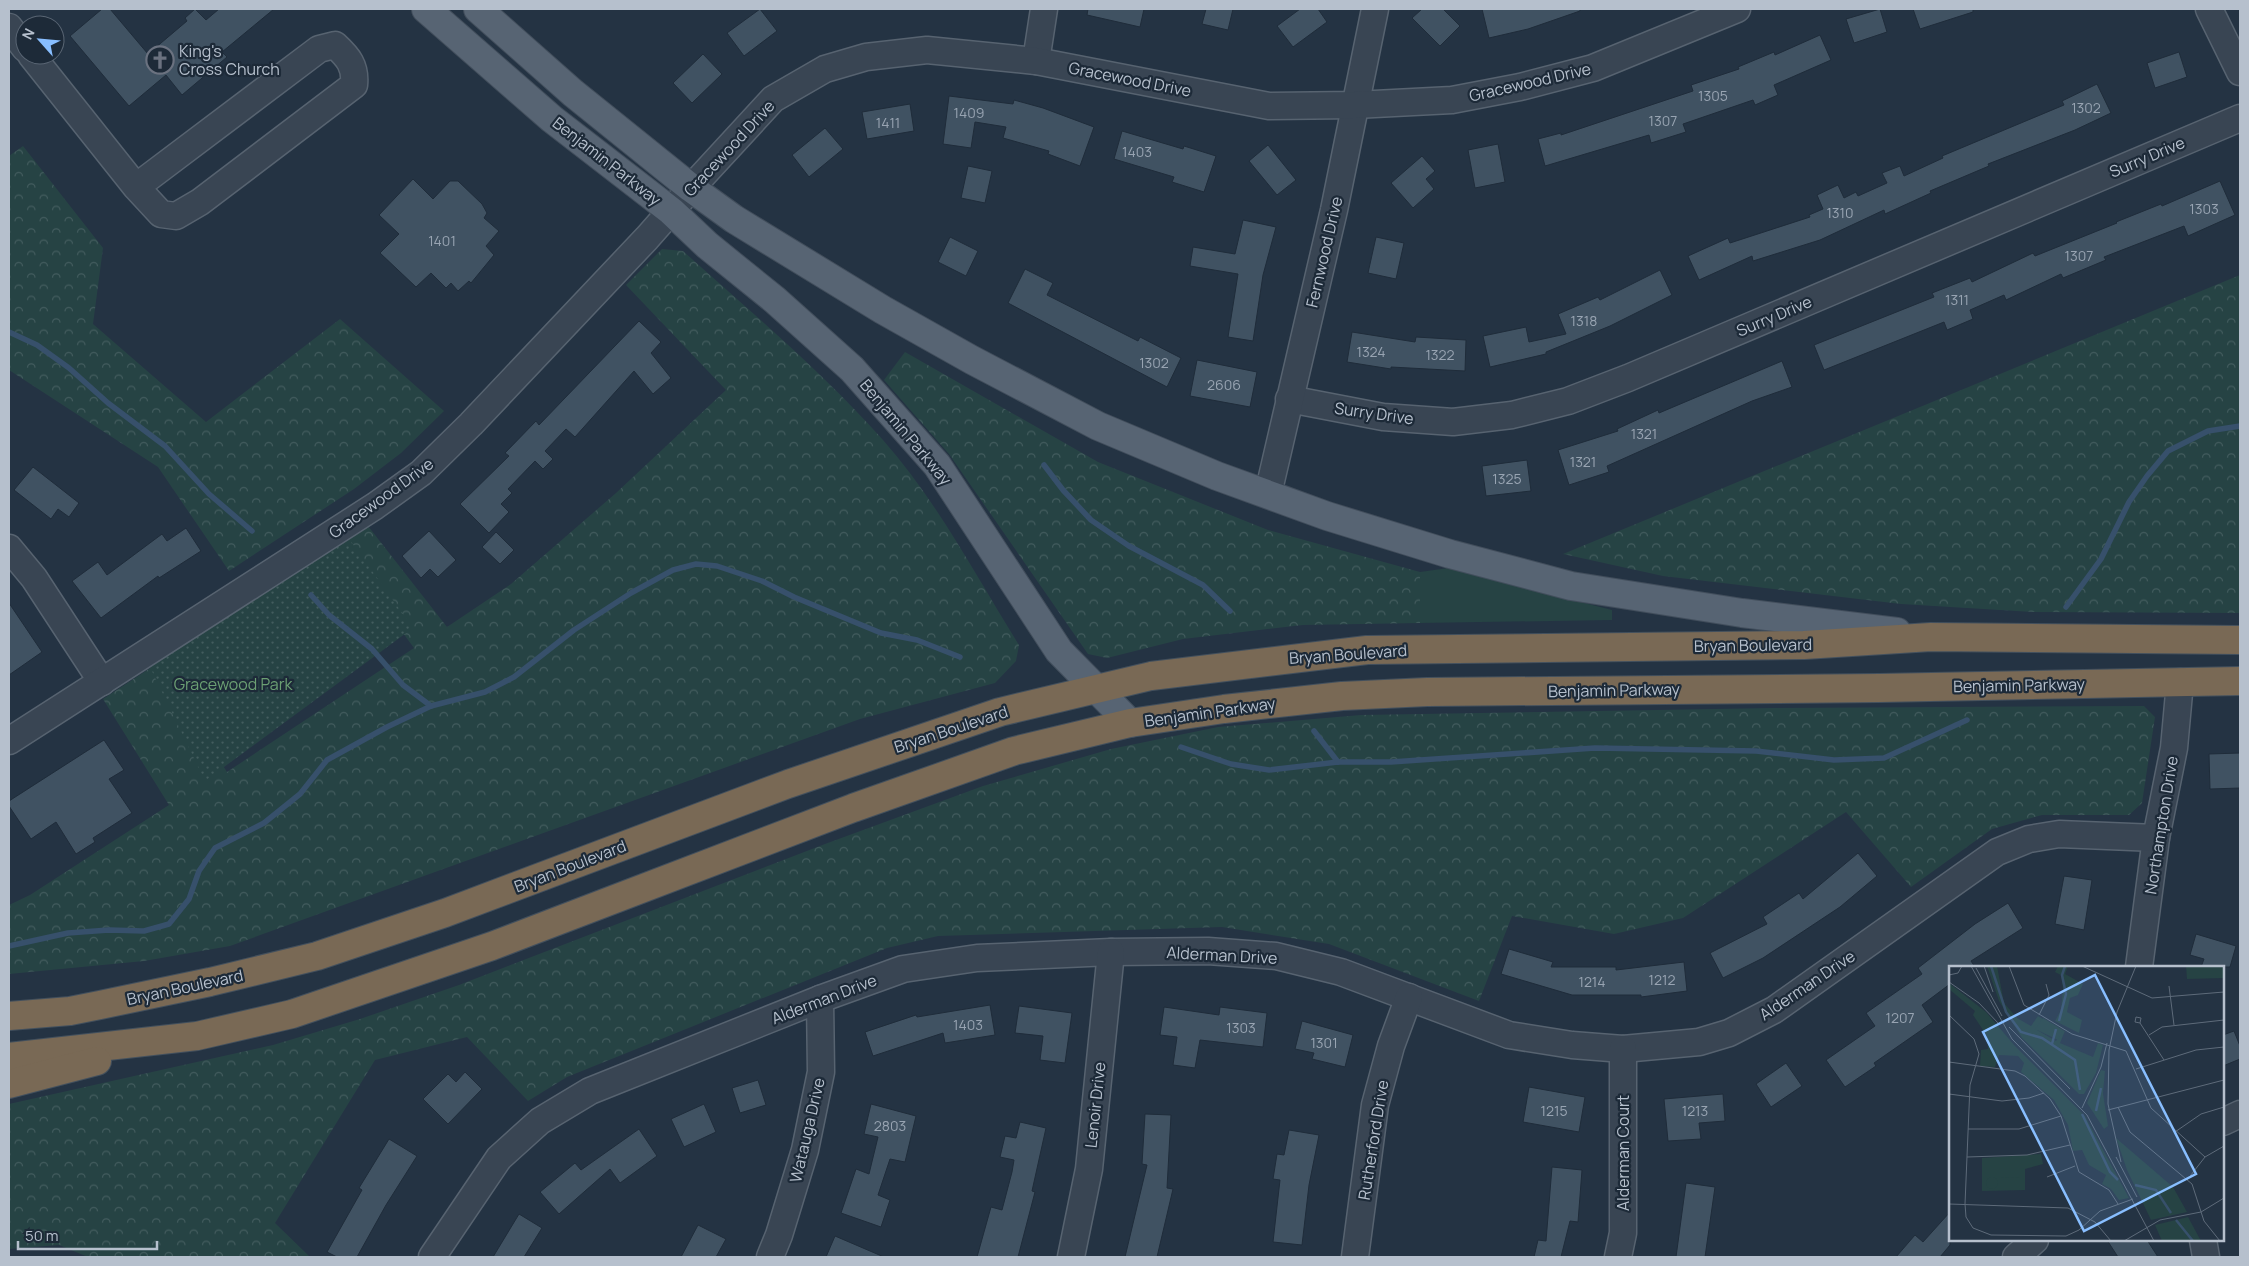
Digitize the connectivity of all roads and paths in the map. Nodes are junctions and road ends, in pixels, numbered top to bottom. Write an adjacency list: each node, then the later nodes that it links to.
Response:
1 (426, 9): 14 (main road, Benjamin Parkway)
2 (478, 9): 13 (main road, Benjamin Parkway)
3 (1044, 9): 7 (street)
4 (1376, 9): 10 (street, Fernwood Drive)
5 (1737, 9): 10 (street, Gracewood Drive)
6 (2209, 9): 9 (street)
7 (1036, 61): 10 (street, Gracewood Drive); 13 (street, Gracewood Drive)
8 (39, 65): 12 (street)
9 (2240, 72)
10 (1355, 105): 15 (street, Fernwood Drive)
11 (2240, 118): 15 (street, Surry Drive)
12 (136, 187): 12 (street)
13 (691, 188): 14 (street, Gracewood Drive); 16 (main road, Benjamin Parkway)
14 (671, 211): 21 (street, Gracewood Drive); 23 (main road, Benjamin Parkway)
15 (1289, 399): 16 (street, Fernwood Drive)
16 (1268, 494): 18 (main road, Benjamin Parkway)
17 (9, 548): 21 (street)
18 (1931, 637): 19 (highway, Benjamin Parkway); 23 (highway, Bryan Boulevard)
19 (2240, 640)
20 (2240, 681): 22 (highway, Benjamin Parkway)
21 (102, 682): 25 (street, Gracewood Drive)
22 (2180, 682): 24 (highway, Benjamin Parkway); 26 (street, Northampton Drive)
23 (1096, 690): 24 (main road, Benjamin Parkway); 32 (highway, Bryan Boulevard)
24 (1130, 724): 34 (highway)
25 (9, 741)
26 (2156, 838): 28 (street, Northampton Drive); 35 (street, Alderman Drive)
27 (1111, 952): 29 (street, Alderman Drive); 30 (street, Alderman Drive); 44 (street, Lenoir Drive)
28 (2139, 966)
29 (1409, 998): 35 (street, Alderman Drive); 45 (street, Rutherford Drive)
30 (820, 999): 42 (street, Alderman Drive); 43 (street, Watauga Drive)
31 (9, 1000): 32 (highway)
32 (100, 1005): 33 (highway, Bryan Boulevard)
33 (9, 1016)
34 (197, 1036): 36 (highway); 37 (highway)
35 (1623, 1049): 46 (street, Alderman Court)
36 (9, 1057)
37 (9, 1084)
38 (2240, 1114): 39 (street)
39 (2224, 1122)
40 (2034, 1241): 47 (street)
41 (2203, 1241): 48 (street)
42 (432, 1257)
43 (770, 1257)
44 (1071, 1257)
45 (1356, 1257)
46 (1618, 1257)
47 (2016, 1257)
48 (2206, 1257)

